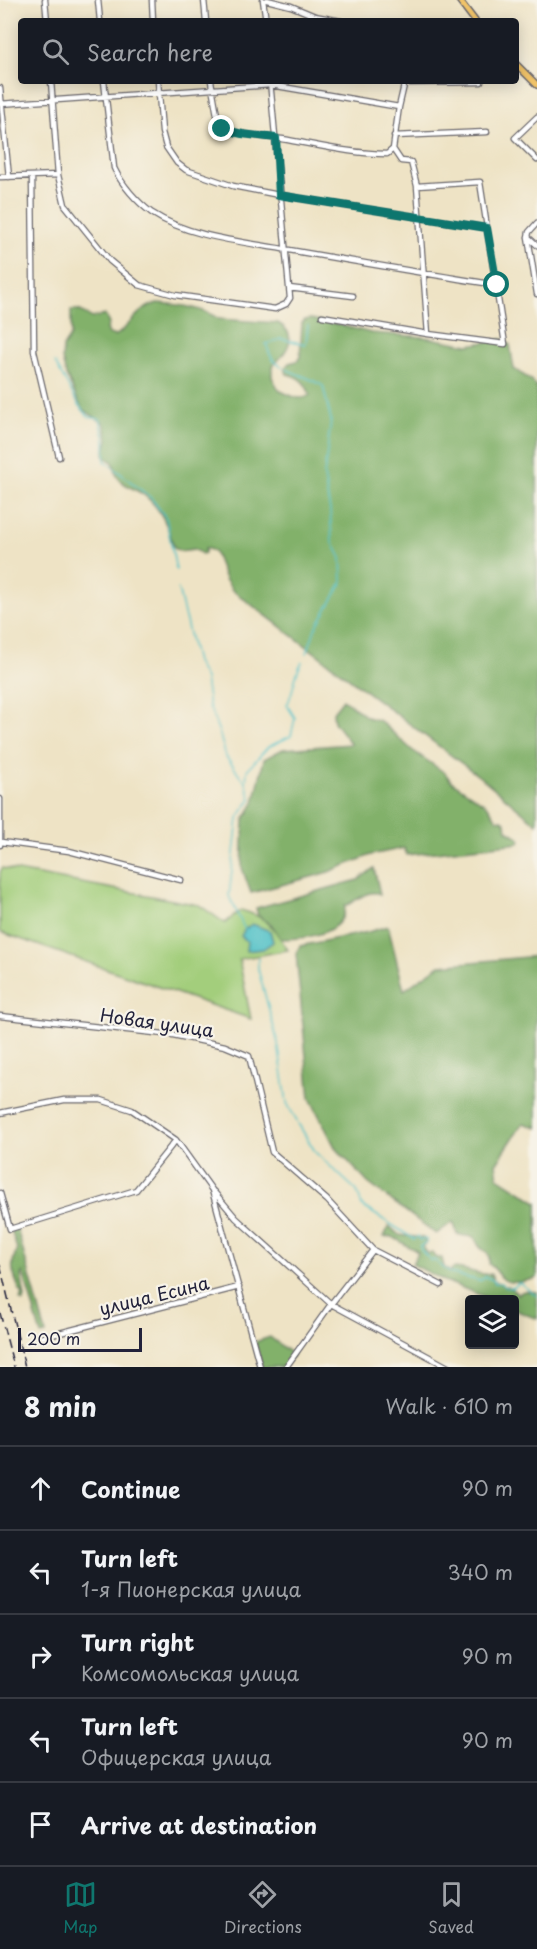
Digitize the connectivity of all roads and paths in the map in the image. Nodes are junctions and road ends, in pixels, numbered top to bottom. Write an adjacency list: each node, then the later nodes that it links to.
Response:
1 (45, 0): 7 (street)
2 (98, 0): 8 (street)
3 (152, 0): 9 (street)
4 (204, 0): 10 (street)
5 (265, 0): 11 (street); 12 (street)
6 (459, 0): 13 (main road)
7 (47, 18)
8 (100, 18)
9 (153, 18)
10 (206, 18)
11 (266, 18)
12 (325, 18)
13 (473, 18)
14 (519, 67): 23 (main road)
15 (51, 84): 28 (street)
16 (104, 84): 27 (street)
17 (158, 84): 26 (street)
18 (211, 84): 25 (street)
19 (259, 84): 25 (street)
20 (271, 84): 34 (street)
21 (276, 84): 30 (street)
22 (405, 84): 30 (street)
23 (537, 85)
24 (0, 88): 29 (street)
25 (211, 88): 26 (street); 34 (street)
26 (159, 93): 27 (street); 42 (street)
27 (105, 98): 28 (street); 48 (street)
28 (53, 100): 29 (street); 37 (street)
29 (1, 104): 39 (street)
30 (399, 107): 33 (street)
31 (537, 117): 36 (street)
32 (487, 132): 33 (street)
33 (394, 136): 35 (street)
34 (276, 138): 35 (street); 42 (street)
35 (393, 149): 41 (street)
36 (537, 160)
37 (58, 175): 40 (street); 51 (street)
38 (0, 177): 39 (street)
39 (9, 177): 40 (street)
40 (32, 177): 56 (street)
41 (417, 186): 43 (street); 45 (street)
42 (279, 195): 43 (street); 48 (street)
43 (418, 217): 45 (street); 49 (street)
44 (537, 223): 46 (street)
45 (487, 228): 50 (street)
46 (528, 237): 47 (street); 52 (street)
47 (537, 245)
48 (284, 249): 49 (street); 51 (street)
49 (424, 274): 50 (street); 55 (street)
50 (497, 285): 55 (street)
51 (289, 288): 53 (street)
52 (537, 294)
53 (354, 296)
54 (322, 316): 55 (street)
55 (428, 334)
56 (59, 457)
57 (0, 799): 58 (street)
58 (0, 843): 59 (street)
59 (181, 880)
60 (0, 1016): 65 (street, Новая улица)
61 (0, 1113): 62 (street)
62 (176, 1140): 63 (street); 64 (street)
63 (212, 1190): 67 (street); 68 (street)
64 (0, 1193)
65 (373, 1250): 66 (street); 68 (street)
66 (441, 1285)
67 (239, 1287): 69 (street, улица Есина); 70 (street)
68 (331, 1305): 71 (street); 72 (street)
69 (40, 1338)
70 (260, 1367)
71 (286, 1367)
72 (448, 1367)

